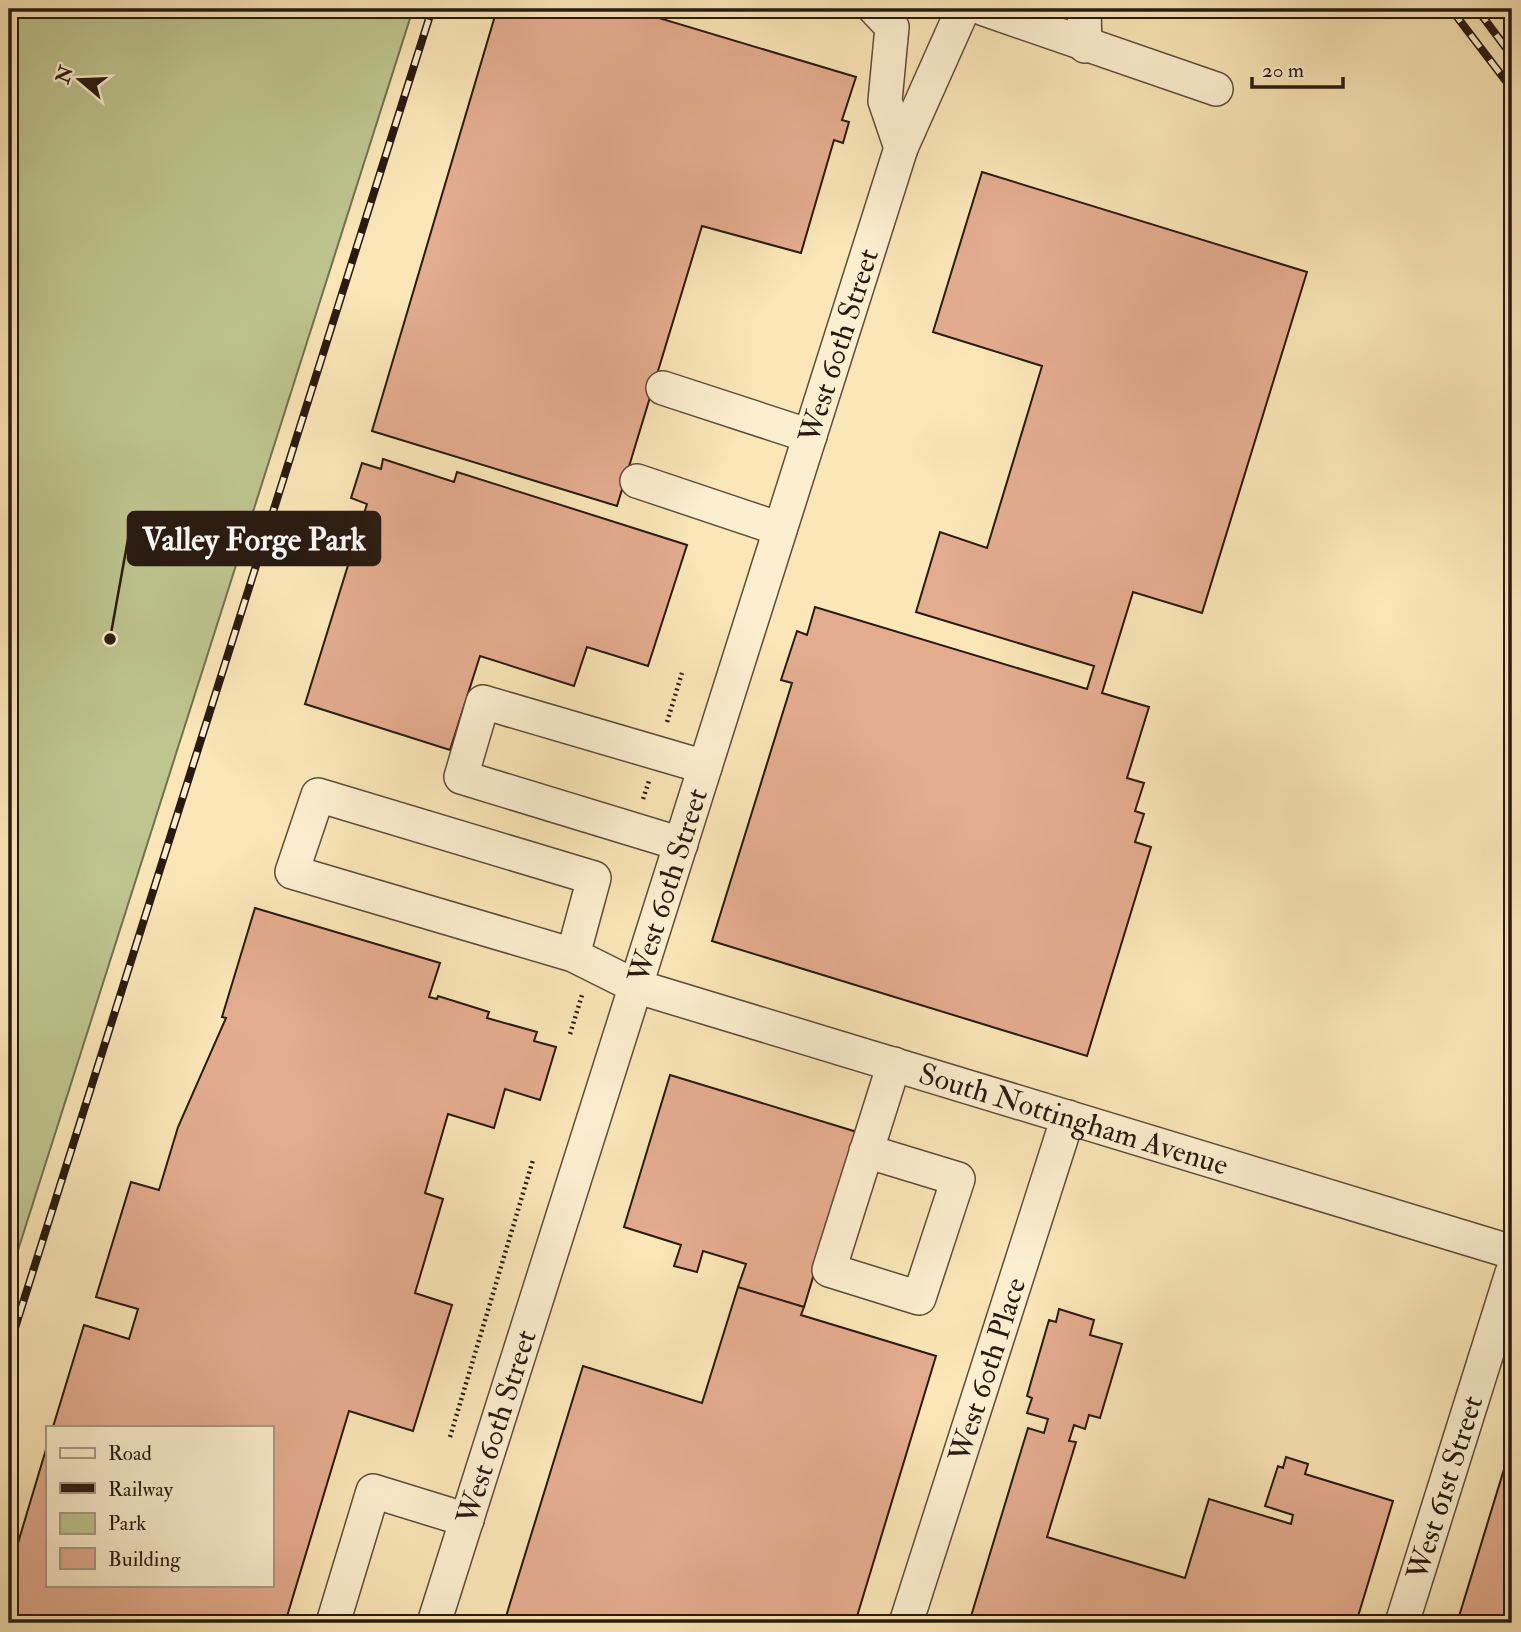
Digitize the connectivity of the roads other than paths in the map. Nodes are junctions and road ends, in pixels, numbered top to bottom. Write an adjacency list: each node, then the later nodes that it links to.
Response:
1 (875, 9): 7 (street)
2 (963, 9): 7 (street, West 60th Street)
3 (984, 9): 5 (street)
4 (1084, 9): 5 (street)
5 (1085, 46): 6 (street)
6 (1216, 89)
7 (901, 148): 9 (street, West 60th Street)
8 (663, 387): 9 (street)
9 (810, 436): 11 (street, West 60th Street)
10 (637, 481): 11 (street)
11 (780, 529): 12 (street, West 60th Street)
12 (705, 767): 13 (street, West 60th Street); 13 (street)
13 (681, 844): 15 (street, West 60th Street)
14 (573, 955): 14 (street, South Nottingham Avenue); 15 (street, South Nottingham Avenue)
15 (635, 986): 16 (street, South Nottingham Avenue); 21 (street, West 60th Street)
16 (894, 1064): 17 (street, South Nottingham Avenue); 18 (street)
17 (1068, 1117): 19 (street, South Nottingham Avenue); 24 (street, West 60th Place)
18 (866, 1151): 18 (street)
19 (1512, 1252)
20 (1512, 1273): 25 (street, West 61st Street)
21 (467, 1520): 22 (street); 23 (street, West 60th Street)
22 (333, 1623)
23 (434, 1623)
24 (906, 1623)
25 (1402, 1623)

